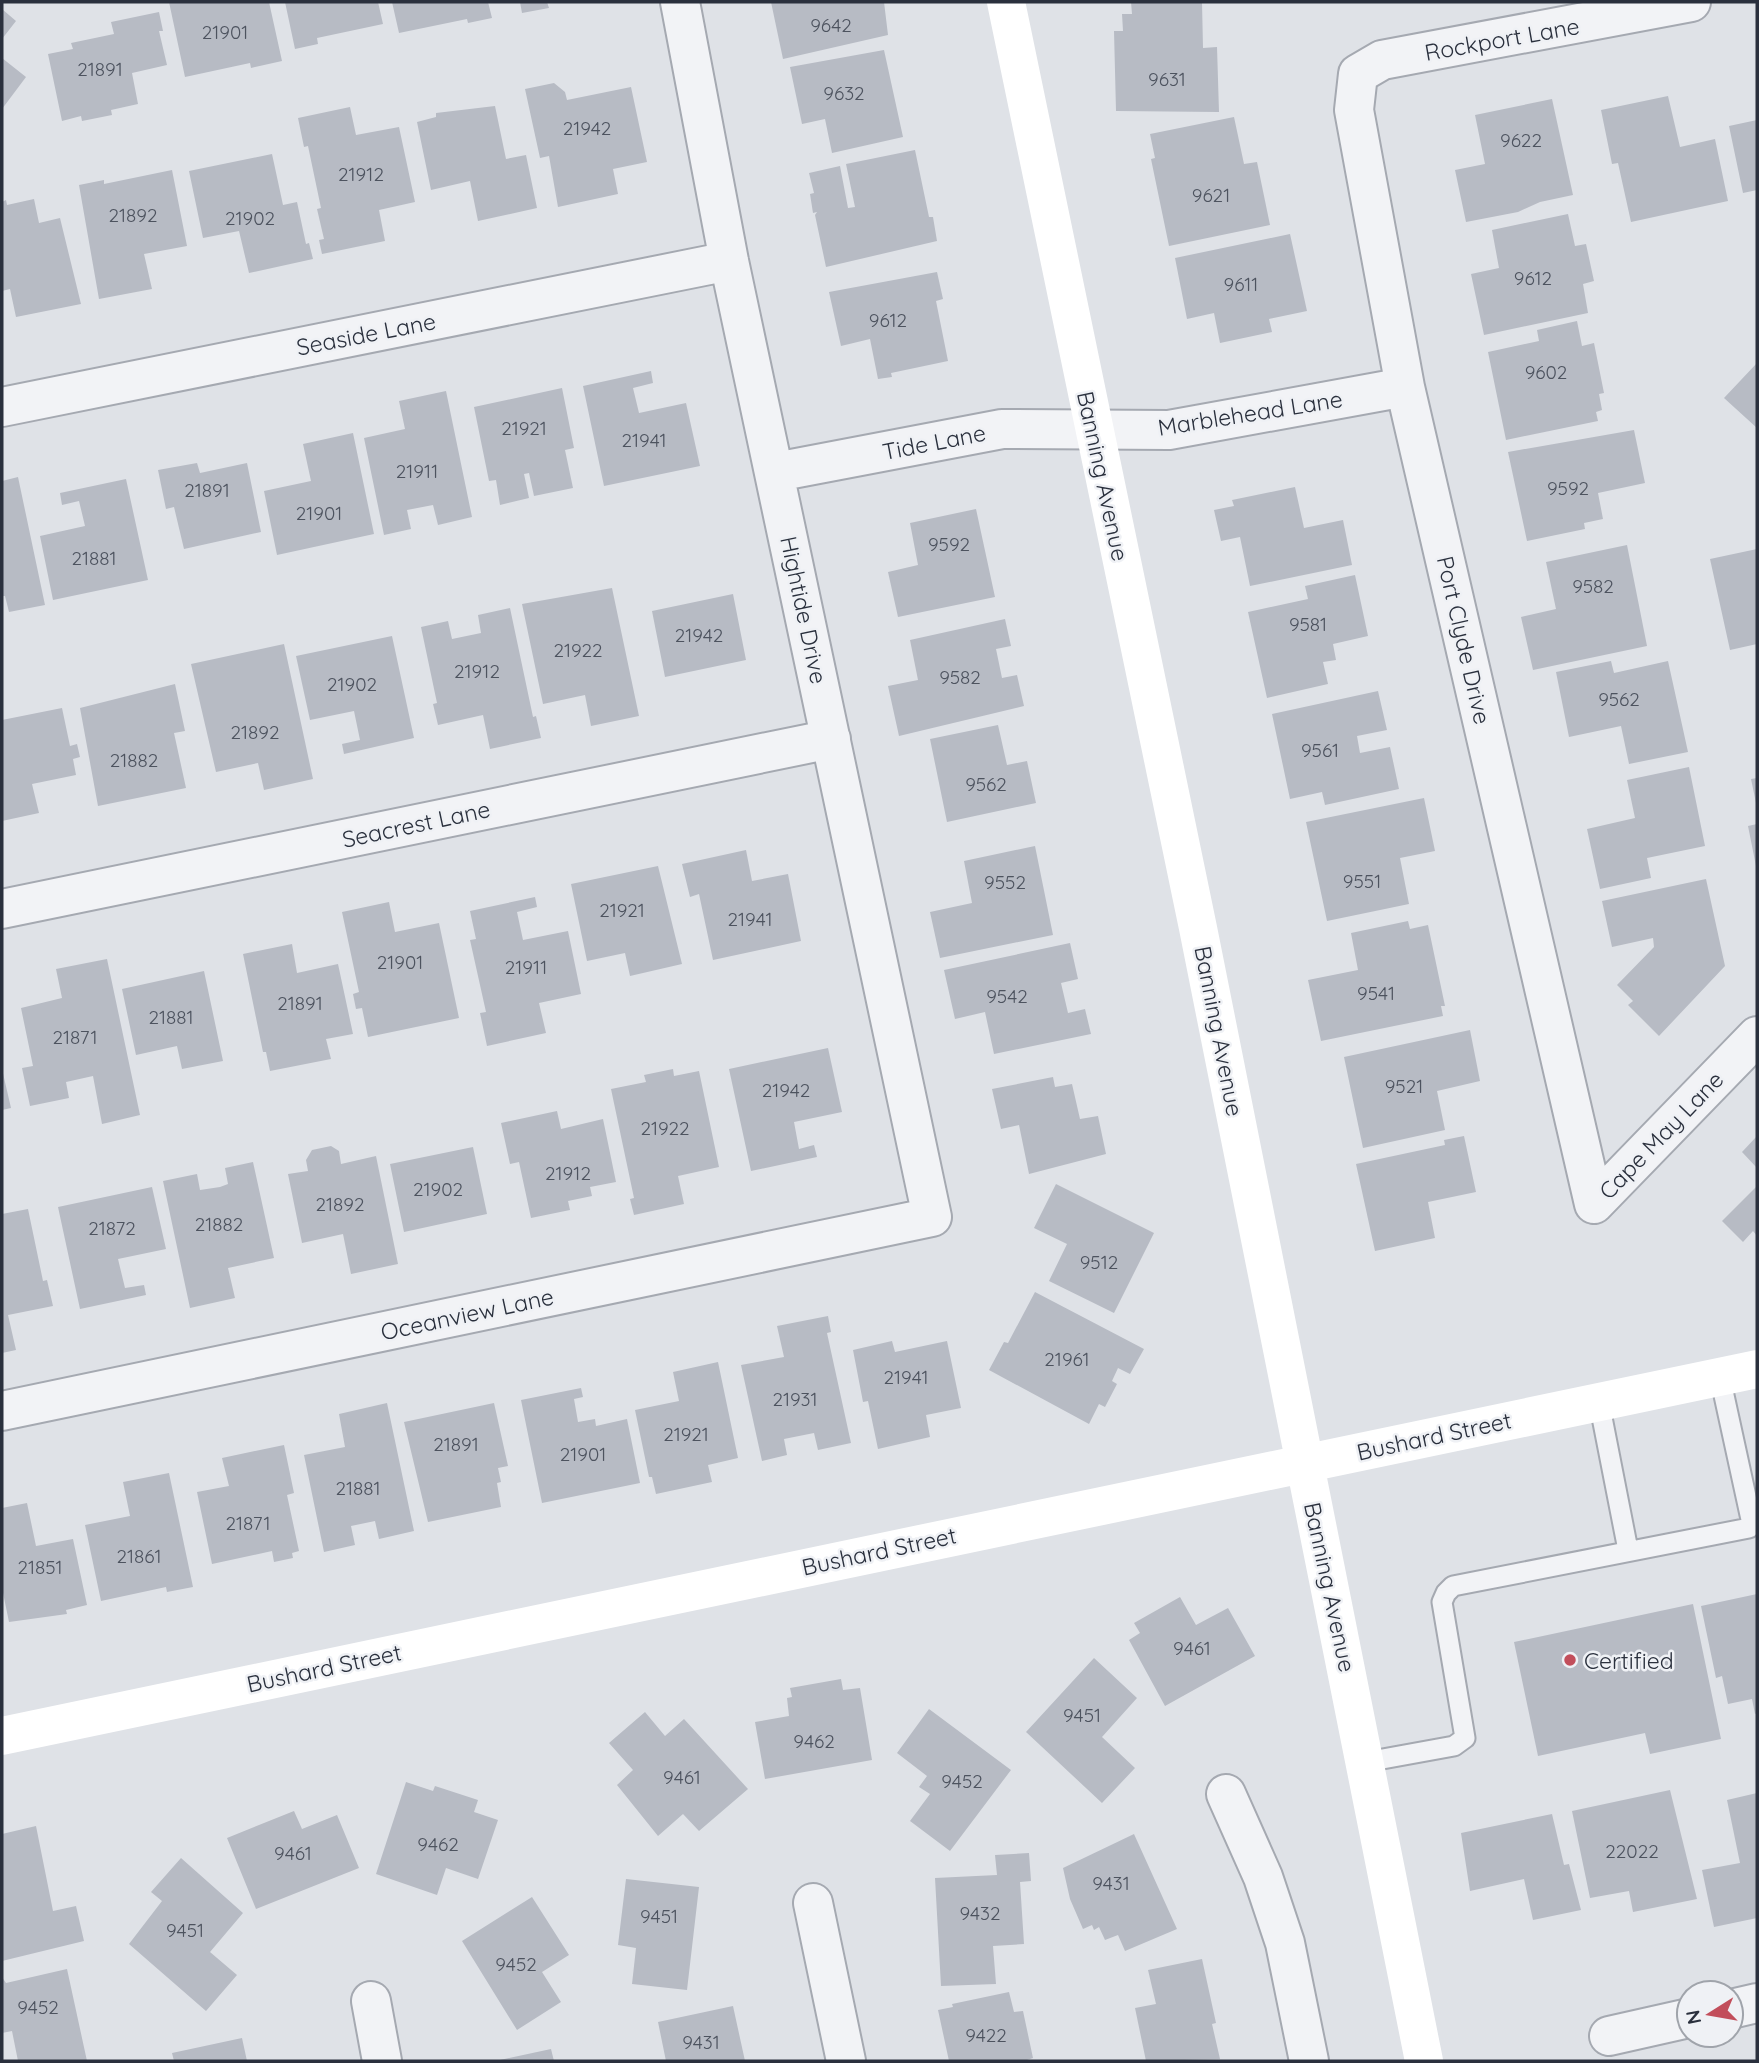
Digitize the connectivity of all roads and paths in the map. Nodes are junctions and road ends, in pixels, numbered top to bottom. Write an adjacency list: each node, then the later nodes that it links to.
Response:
1 (680, 2): 6 (street, Hightide Drive)
2 (1006, 2): 9 (street, Banning Avenue)
3 (1691, 2): 4 (street, Rockport Lane)
4 (1611, 10): 5 (street, Rockport Lane)
5 (1358, 74): 7 (street, Port Clyde Drive)
6 (729, 261): 8 (street, Seaside Lane); 10 (street, Hightide Drive)
7 (1405, 387): 9 (street, Marblehead Lane); 14 (street, Port Clyde Drive)
8 (2, 407)
9 (1093, 428): 10 (street, Tide Lane); 20 (street, Banning Avenue)
10 (776, 472): 11 (street, Hightide Drive)
11 (831, 739): 12 (street, Seacrest Lane); 15 (street, Hightide Drive)
12 (2, 909)
13 (1757, 1036): 14 (street, Cape May Lane)
14 (1594, 1204)
15 (932, 1217): 19 (street, Oceanview Lane)
16 (1757, 1369): 17 (street, Bushard Street)
17 (1720, 1377): 18 (street, Bushard Street); 21 (lane)
18 (1599, 1402): 20 (street, Bushard Street); 21 (lane)
19 (2, 1411)
20 (1304, 1463): 22 (street, Bushard Street); 23 (street, Banning Avenue)
21 (1628, 1550): 23 (lane)
22 (2, 1736)
23 (1366, 1762): 32 (street, Banning Avenue)
24 (1226, 1794): 31 (street)
25 (813, 1903): 30 (street)
26 (370, 2001): 29 (street)
27 (1675, 2021): 28 (street)
28 (1609, 2036)
29 (382, 2061)
30 (846, 2061)
31 (1309, 2061)
32 (1424, 2061)

